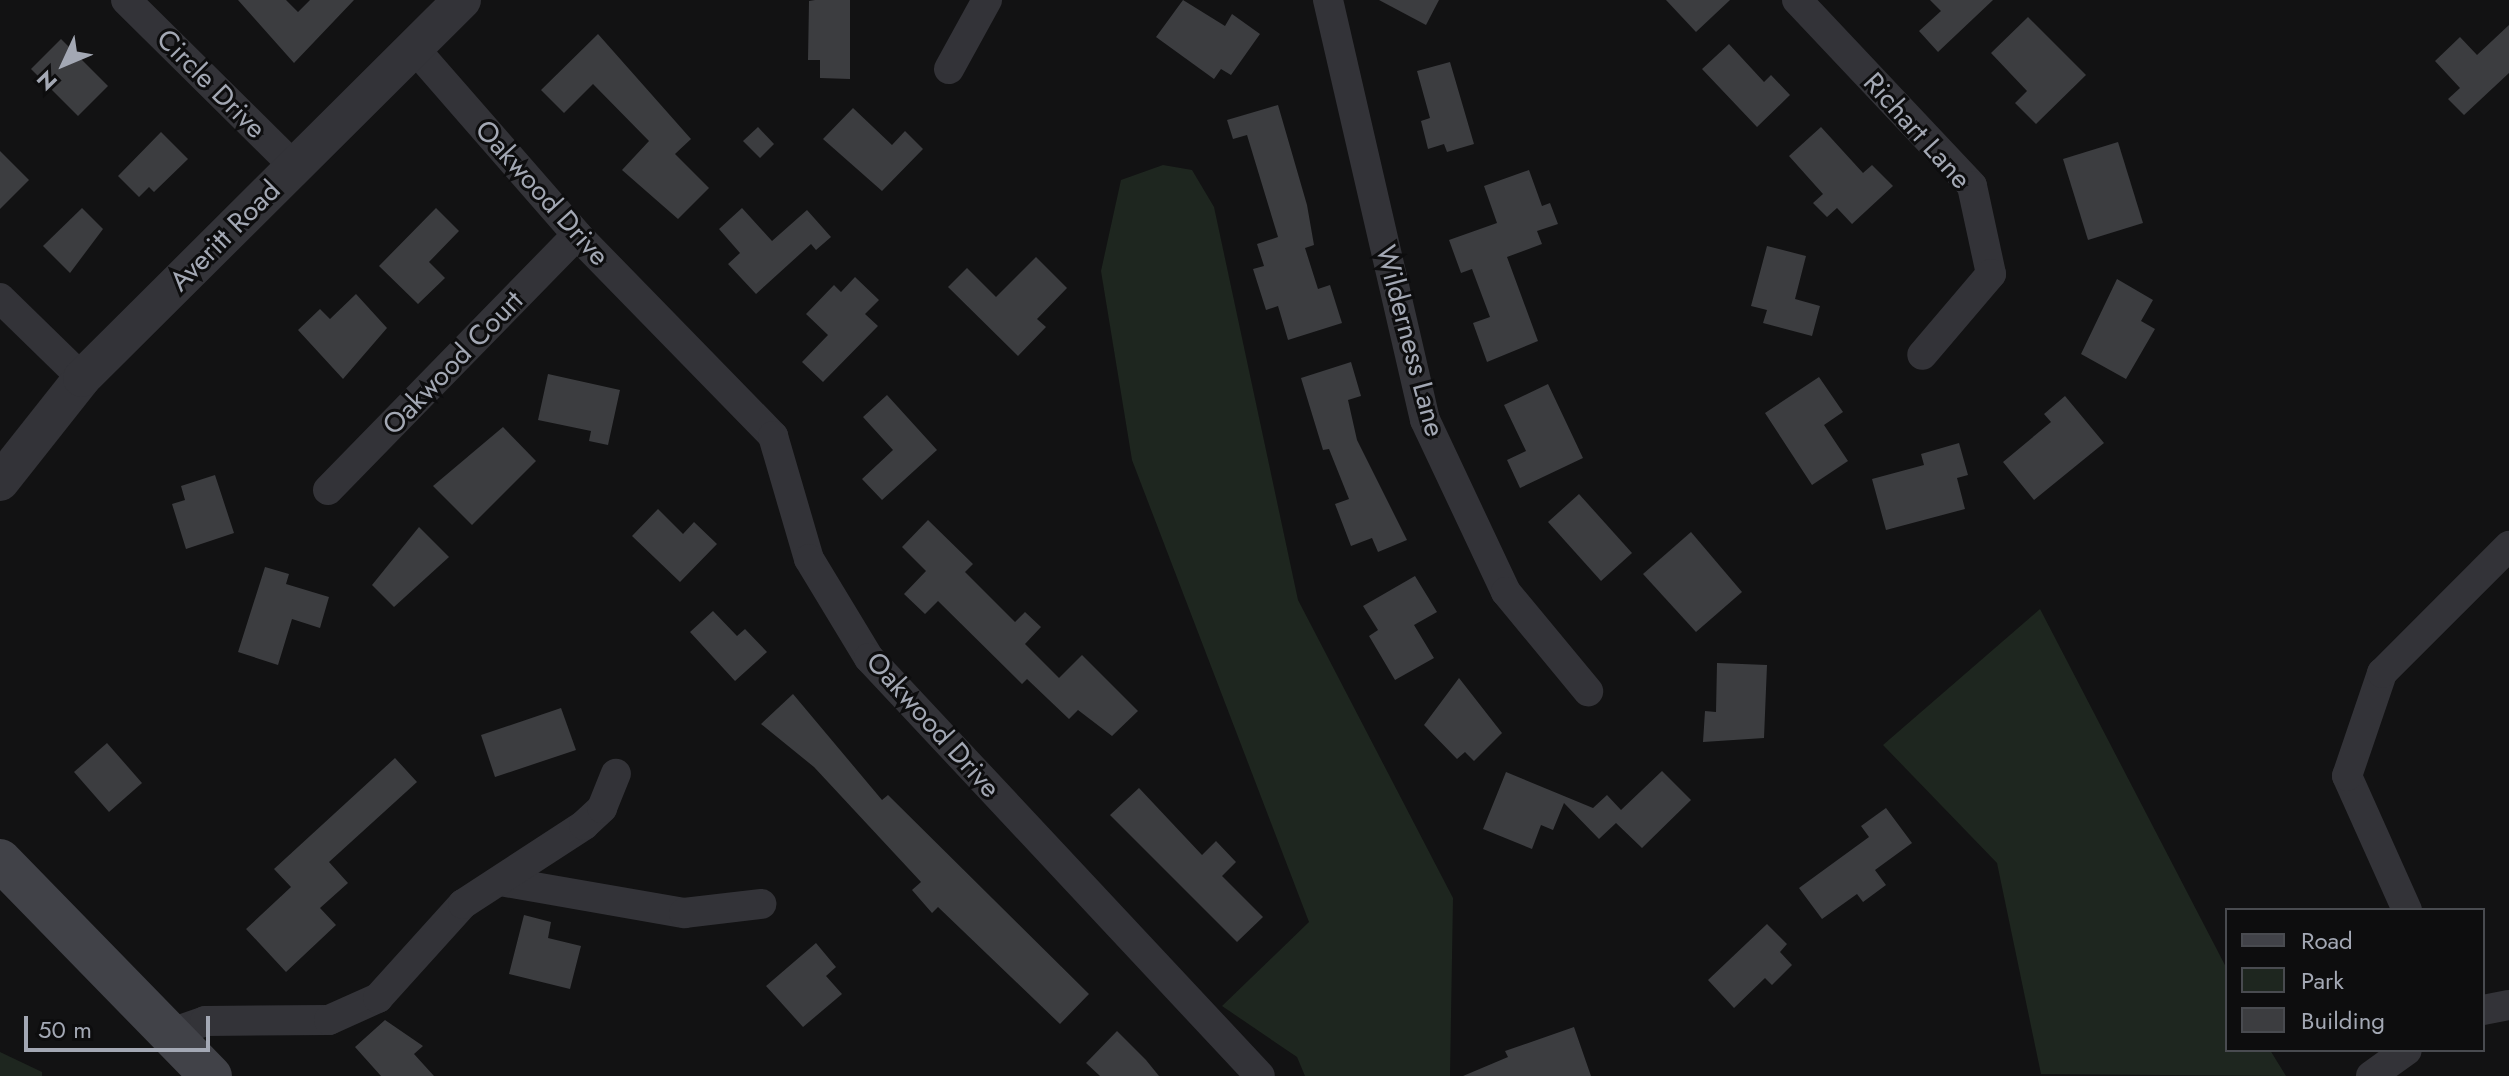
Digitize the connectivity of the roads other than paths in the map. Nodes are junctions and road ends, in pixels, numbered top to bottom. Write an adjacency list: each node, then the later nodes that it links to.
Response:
1 (126, 0): 8 (street, Circle Drive)
2 (462, 0): 6 (street, Averitt Road)
3 (987, 0): 7 (street)
4 (1328, 0): 16 (street, Wilderness Lane)
5 (1797, 0): 11 (street, Richart Lane)
6 (415, 49): 8 (street, Averitt Road); 9 (street, Oakwood Drive)
7 (949, 69)
8 (295, 167): 12 (street, Averitt Road)
9 (577, 235): 14 (street, Oakwood Court); 27 (street, Oakwood Drive)
10 (0, 298): 12 (street)
11 (1922, 355)
12 (82, 378): 13 (street, Averitt Road)
13 (0, 482)
14 (328, 490)
15 (2509, 546): 21 (street)
16 (1588, 691)
17 (616, 774): 19 (street)
18 (0, 860): 24 (main road)
19 (500, 881): 20 (street); 24 (street)
20 (761, 904)
21 (2406, 908)
22 (2509, 1005): 23 (street)
23 (2485, 1010)
24 (171, 1033): 26 (main road)
25 (2404, 1052): 28 (street)
26 (211, 1076)
27 (1260, 1076)
28 (2371, 1076)

